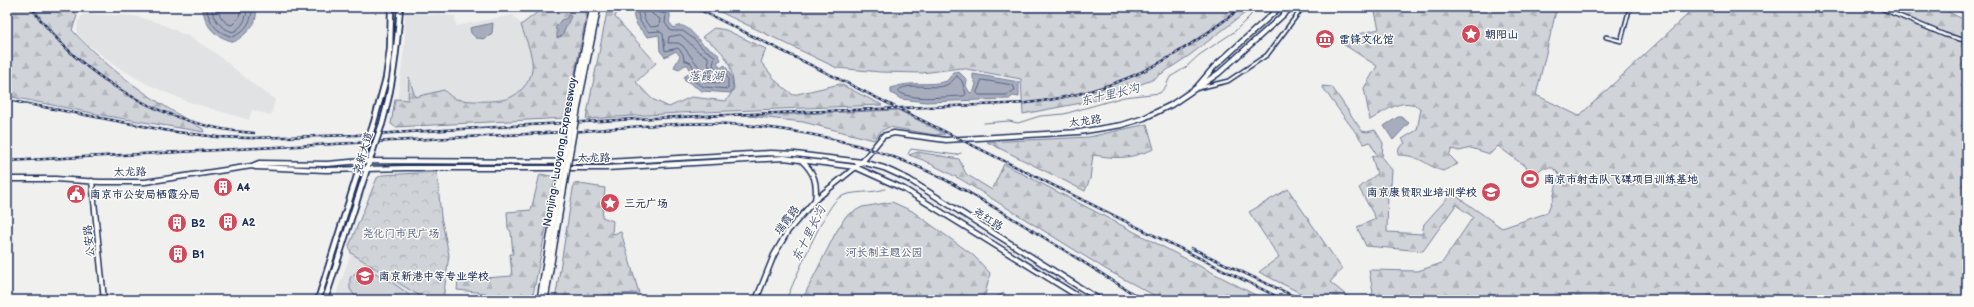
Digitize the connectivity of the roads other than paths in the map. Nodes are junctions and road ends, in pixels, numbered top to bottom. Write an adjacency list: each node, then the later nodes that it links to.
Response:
1 (391, 7): 15 (main road, 尧新大道, bridge)
2 (400, 7): 16 (main road, 尧新大道, bridge)
3 (593, 7): 13 (highway, Nanjing - Luoyang Expressway)
4 (598, 7): 13 (highway, Nanjing - Luoyang Expressway)
5 (1280, 7): 12 (main road, 太龙路)
6 (1292, 7): 12 (main road)
7 (1303, 7): 12 (street)
8 (1630, 7): 10 (street)
9 (1878, 7): 11 (street)
10 (1606, 37)
11 (1967, 41)
12 (1196, 88): 17 (main road, 太龙路)
13 (575, 104): 25 (highway, Nanjing - Luoyang Expressway, bridge)
14 (801, 160): 19 (main road, 太龙路); 21 (main road, 太龙路); 24 (main road)
15 (362, 161): 16 (main road, 太龙路); 18 (main road, 太龙路); 20 (main road, 尧新大道)
16 (370, 162): 17 (main road, 太龙路); 21 (main road, 尧新大道)
17 (862, 162): 19 (main road, 太龙路); 33 (main road, 尧红路)
18 (252, 166): 20 (main road, 太龙路); 23 (main road, 太龙路)
19 (855, 167): 24 (main road, 瑞霞路); 32 (main road, 尧红路)
20 (359, 168): 21 (main road, 太龙路); 27 (main road, 尧新大道)
21 (369, 168): 28 (main road, 尧新大道)
22 (7, 179): 23 (main road, 太龙路)
23 (92, 181): 26 (main road, 公安路)
24 (815, 200): 31 (main road, 瑞霞路)
25 (556, 220): 29 (highway, Nanjing - Luoyang Expressway); 30 (highway, Nanjing - Luoyang Expressway)
26 (104, 300)
27 (318, 300)
28 (325, 300)
29 (540, 300)
30 (545, 300)
31 (756, 300)
32 (1084, 300)
33 (1100, 300)

